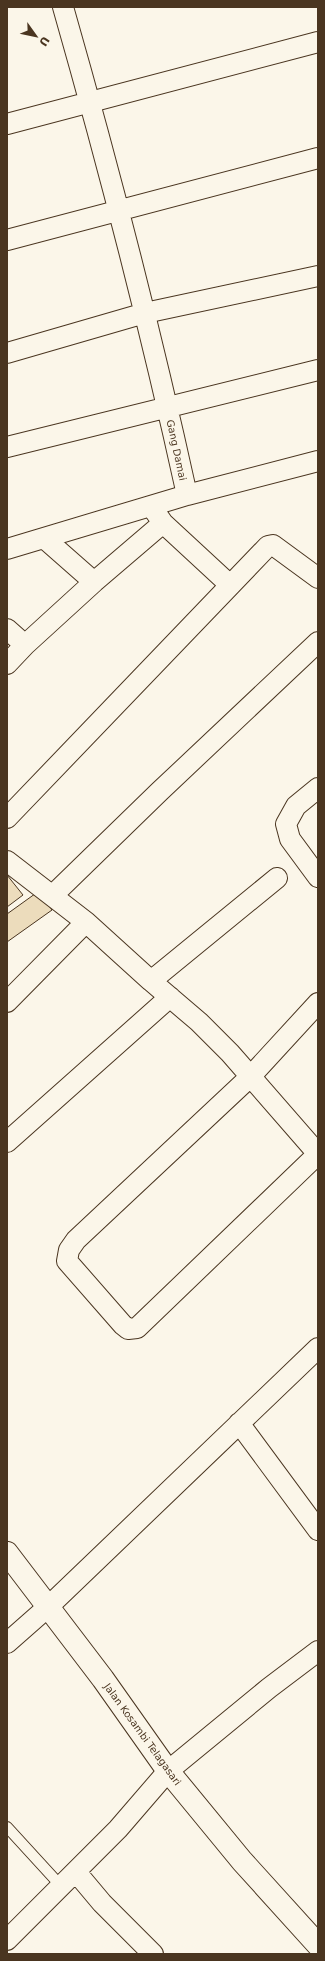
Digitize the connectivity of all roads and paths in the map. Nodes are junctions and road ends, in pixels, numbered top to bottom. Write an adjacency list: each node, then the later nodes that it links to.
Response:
1 (65, 7): 3 (street, Gang Damai)
2 (318, 42): 3 (street)
3 (90, 101): 4 (street); 6 (street, Gang Damai)
4 (7, 124)
5 (318, 158): 6 (street)
6 (118, 210): 7 (street); 9 (street, Gang Damai)
7 (7, 240)
8 (318, 276): 9 (street)
9 (144, 313): 10 (street); 12 (street, Gang Damai)
10 (7, 353)
11 (318, 370): 12 (street)
12 (168, 406): 13 (street); 15 (street, Gang Damai)
13 (7, 447)
14 (318, 461): 15 (street)
15 (187, 495): 16 (street)
16 (151, 506): 17 (street); 18 (street)
17 (163, 523): 21 (street); 22 (street)
18 (44, 538): 19 (street); 21 (street)
19 (7, 549)
20 (318, 578): 22 (street)
21 (94, 582): 25 (street)
22 (230, 585): 28 (street)
23 (7, 629): 25 (street)
24 (318, 642): 32 (street)
25 (25, 645): 26 (street)
26 (7, 664)
27 (318, 788): 30 (street)
28 (7, 818)
29 (7, 861): 32 (street)
30 (318, 877)
31 (277, 878): 34 (street)
32 (53, 895): 33 (street)
33 (86, 922): 34 (street); 36 (street)
34 (151, 981): 35 (street)
35 (170, 997): 38 (street); 39 (street)
36 (7, 1002)
37 (318, 1003): 38 (street)
38 (250, 1077): 40 (street); 40 (street)
39 (7, 1142)
40 (318, 1154)
41 (318, 1348): 42 (street)
42 (240, 1423): 43 (street); 45 (street)
43 (318, 1530)
44 (7, 1553): 45 (main road, Jalan Kosambi Telagasari)
45 (49, 1606): 46 (street); 48 (main road, Jalan Kosambi Telagasari)
46 (7, 1643)
47 (318, 1651): 48 (street)
48 (168, 1772): 50 (street); 53 (main road, Jalan Kosambi Telagasari)
49 (7, 1827): 51 (lane)
50 (76, 1872): 51 (street); 54 (street)
51 (61, 1886): 52 (street)
52 (7, 1940)
53 (318, 1945)
54 (153, 1954)

